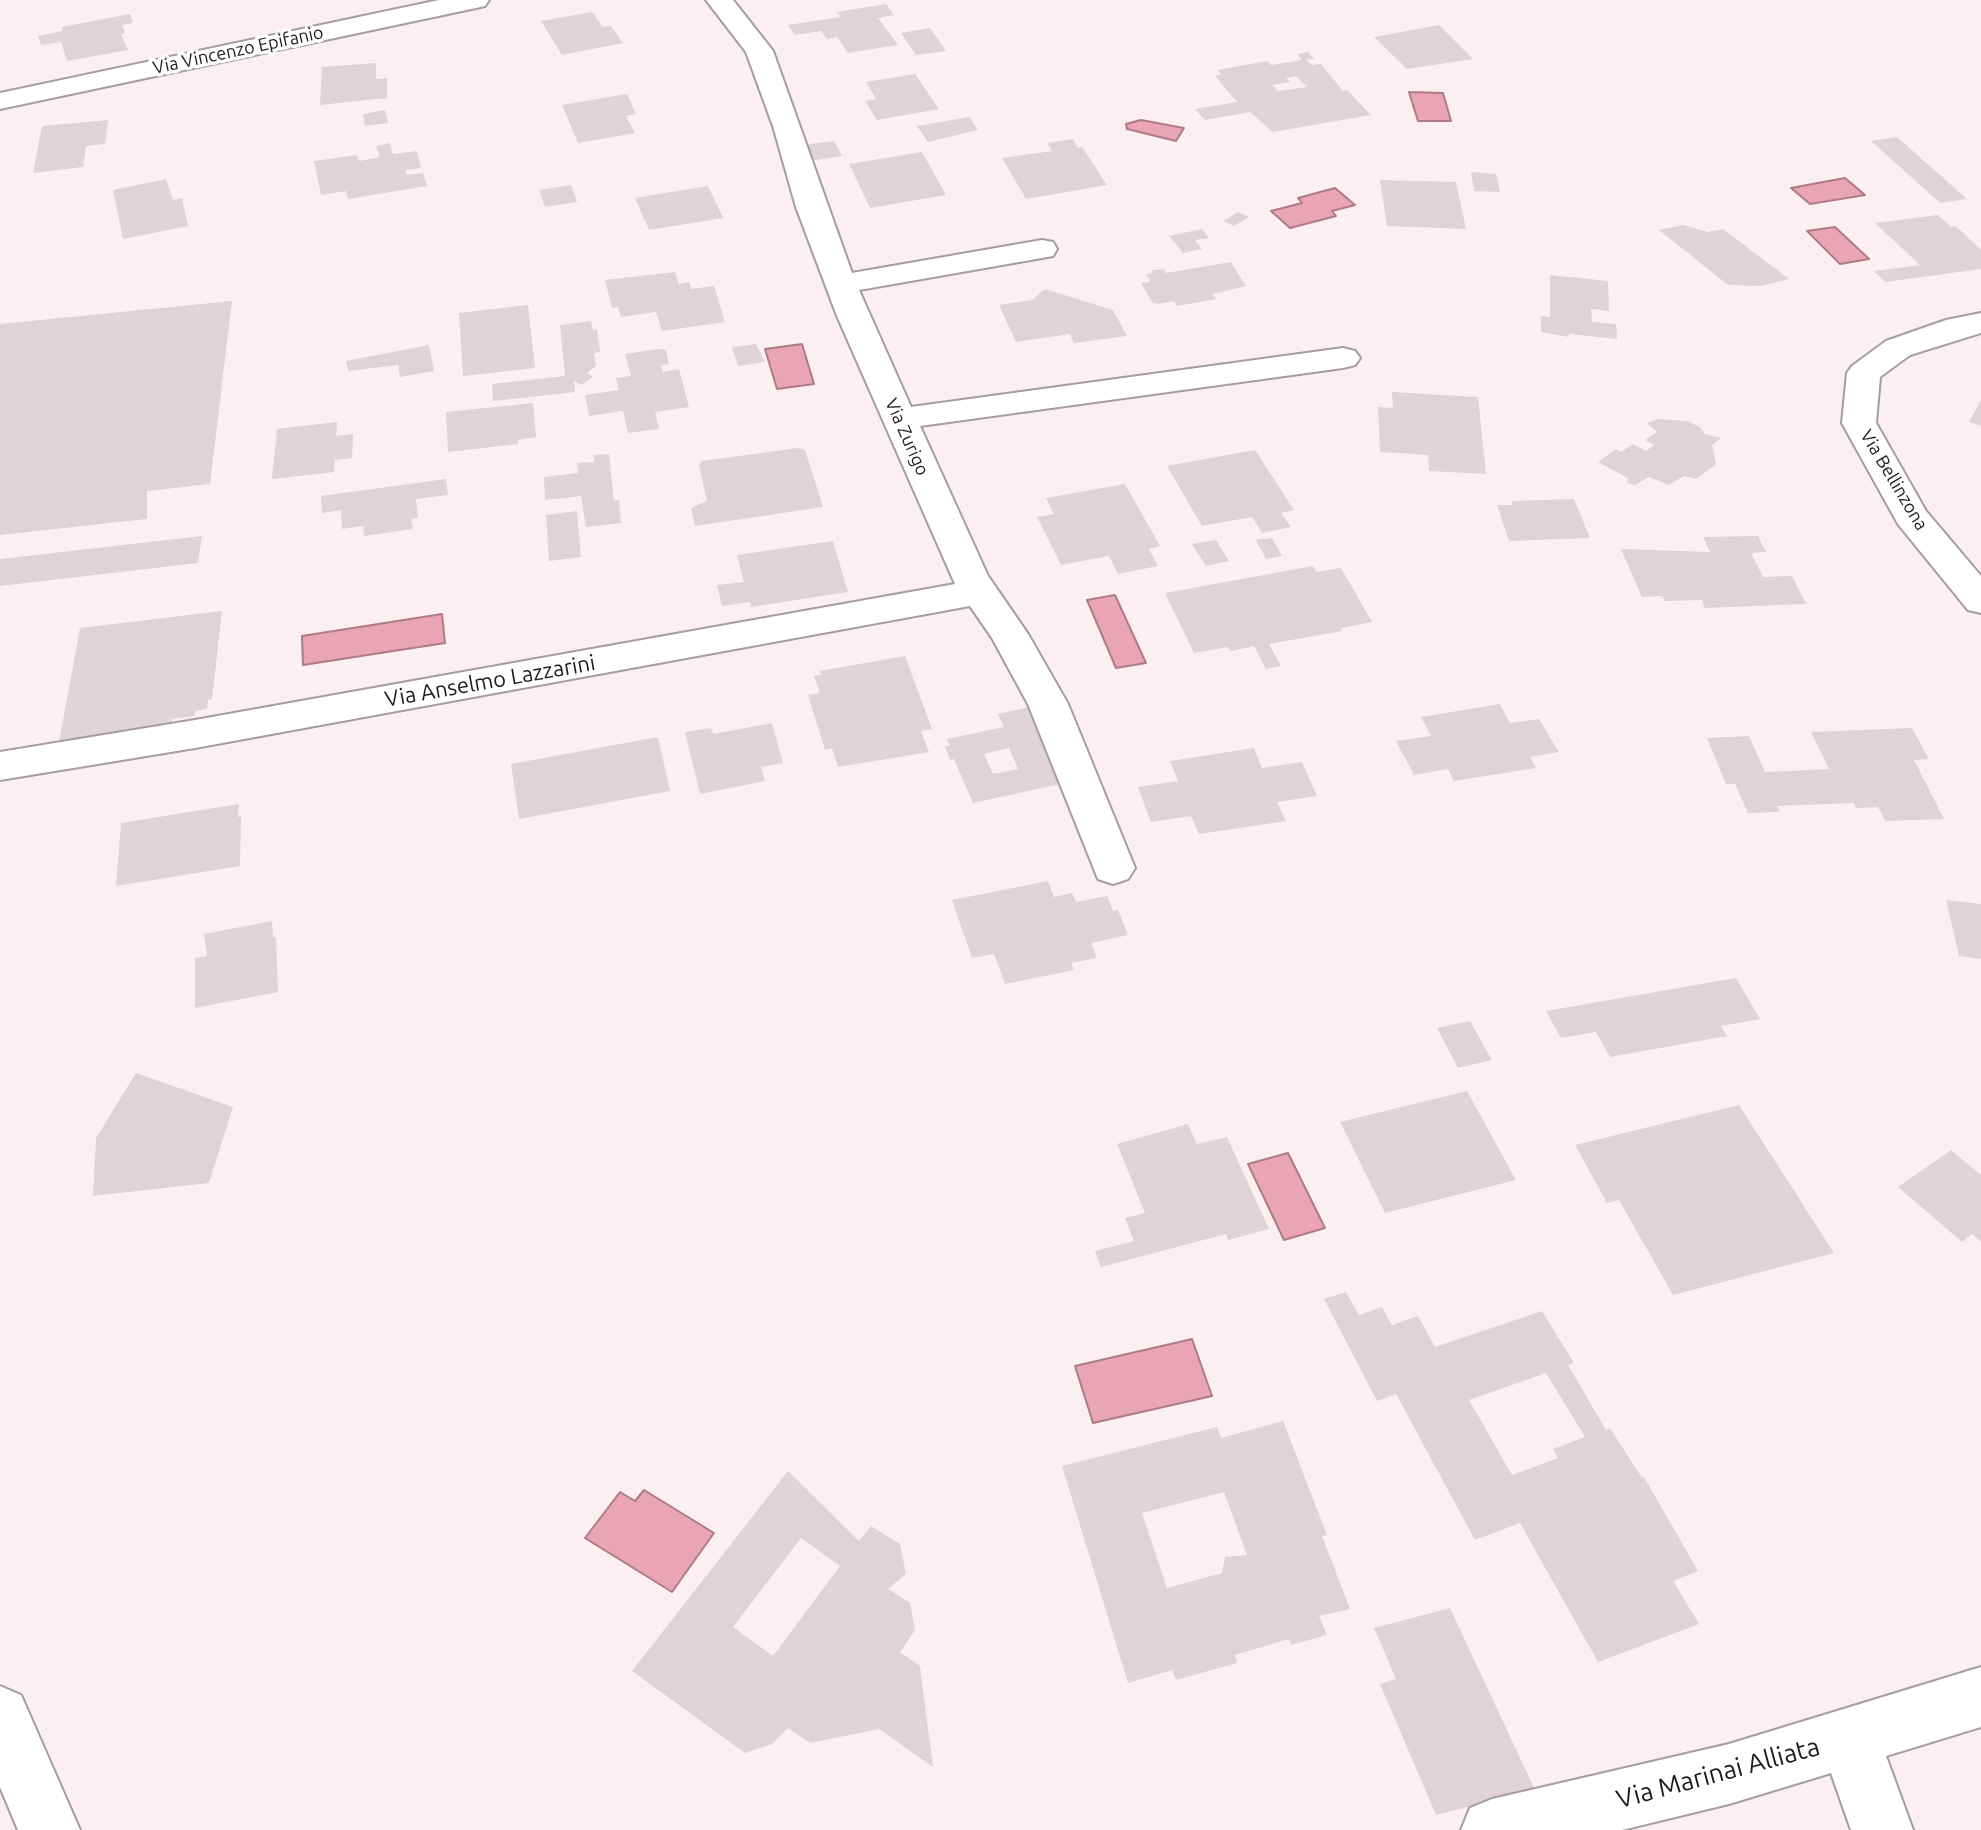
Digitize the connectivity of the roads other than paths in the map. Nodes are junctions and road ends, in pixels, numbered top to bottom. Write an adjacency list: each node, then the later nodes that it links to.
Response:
1 (476, 0): 3 (street, Via Vincenzo Epifanio)
2 (719, 0): 5 (street, Via Zurigo)
3 (0, 101)
4 (1042, 249): 5 (street)
5 (841, 284): 8 (street, Via Zurigo)
6 (1981, 323): 10 (street, Via Bellinzona)
7 (1343, 358): 8 (street)
8 (899, 419): 9 (street, Via Zurigo)
9 (980, 592): 11 (street, Via Anselmo Lazzarini); 12 (street, Via Zurigo)
10 (1981, 601)
11 (0, 766)
12 (1113, 868)
13 (1981, 1697): 15 (street)
14 (0, 1716): 16 (street)
15 (1849, 1738): 17 (street, Via Marinai Alliata); 18 (street, Via Marinai Alliata)
16 (49, 1830)
17 (1492, 1830)
18 (1882, 1830)

